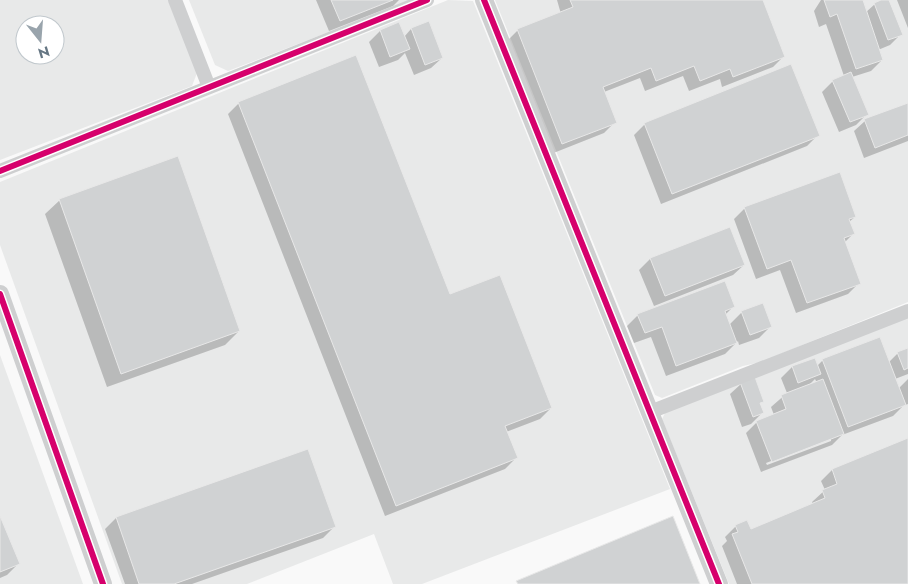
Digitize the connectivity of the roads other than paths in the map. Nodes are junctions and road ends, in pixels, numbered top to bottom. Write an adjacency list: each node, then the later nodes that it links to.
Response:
1 (175, 0): 4 (street)
2 (427, 0): 4 (street)
3 (484, 0): 8 (street)
4 (209, 87): 5 (street)
5 (0, 171)
6 (0, 294): 9 (street)
7 (908, 312): 8 (street)
8 (650, 412): 10 (street)
9 (103, 584)
10 (719, 584)

